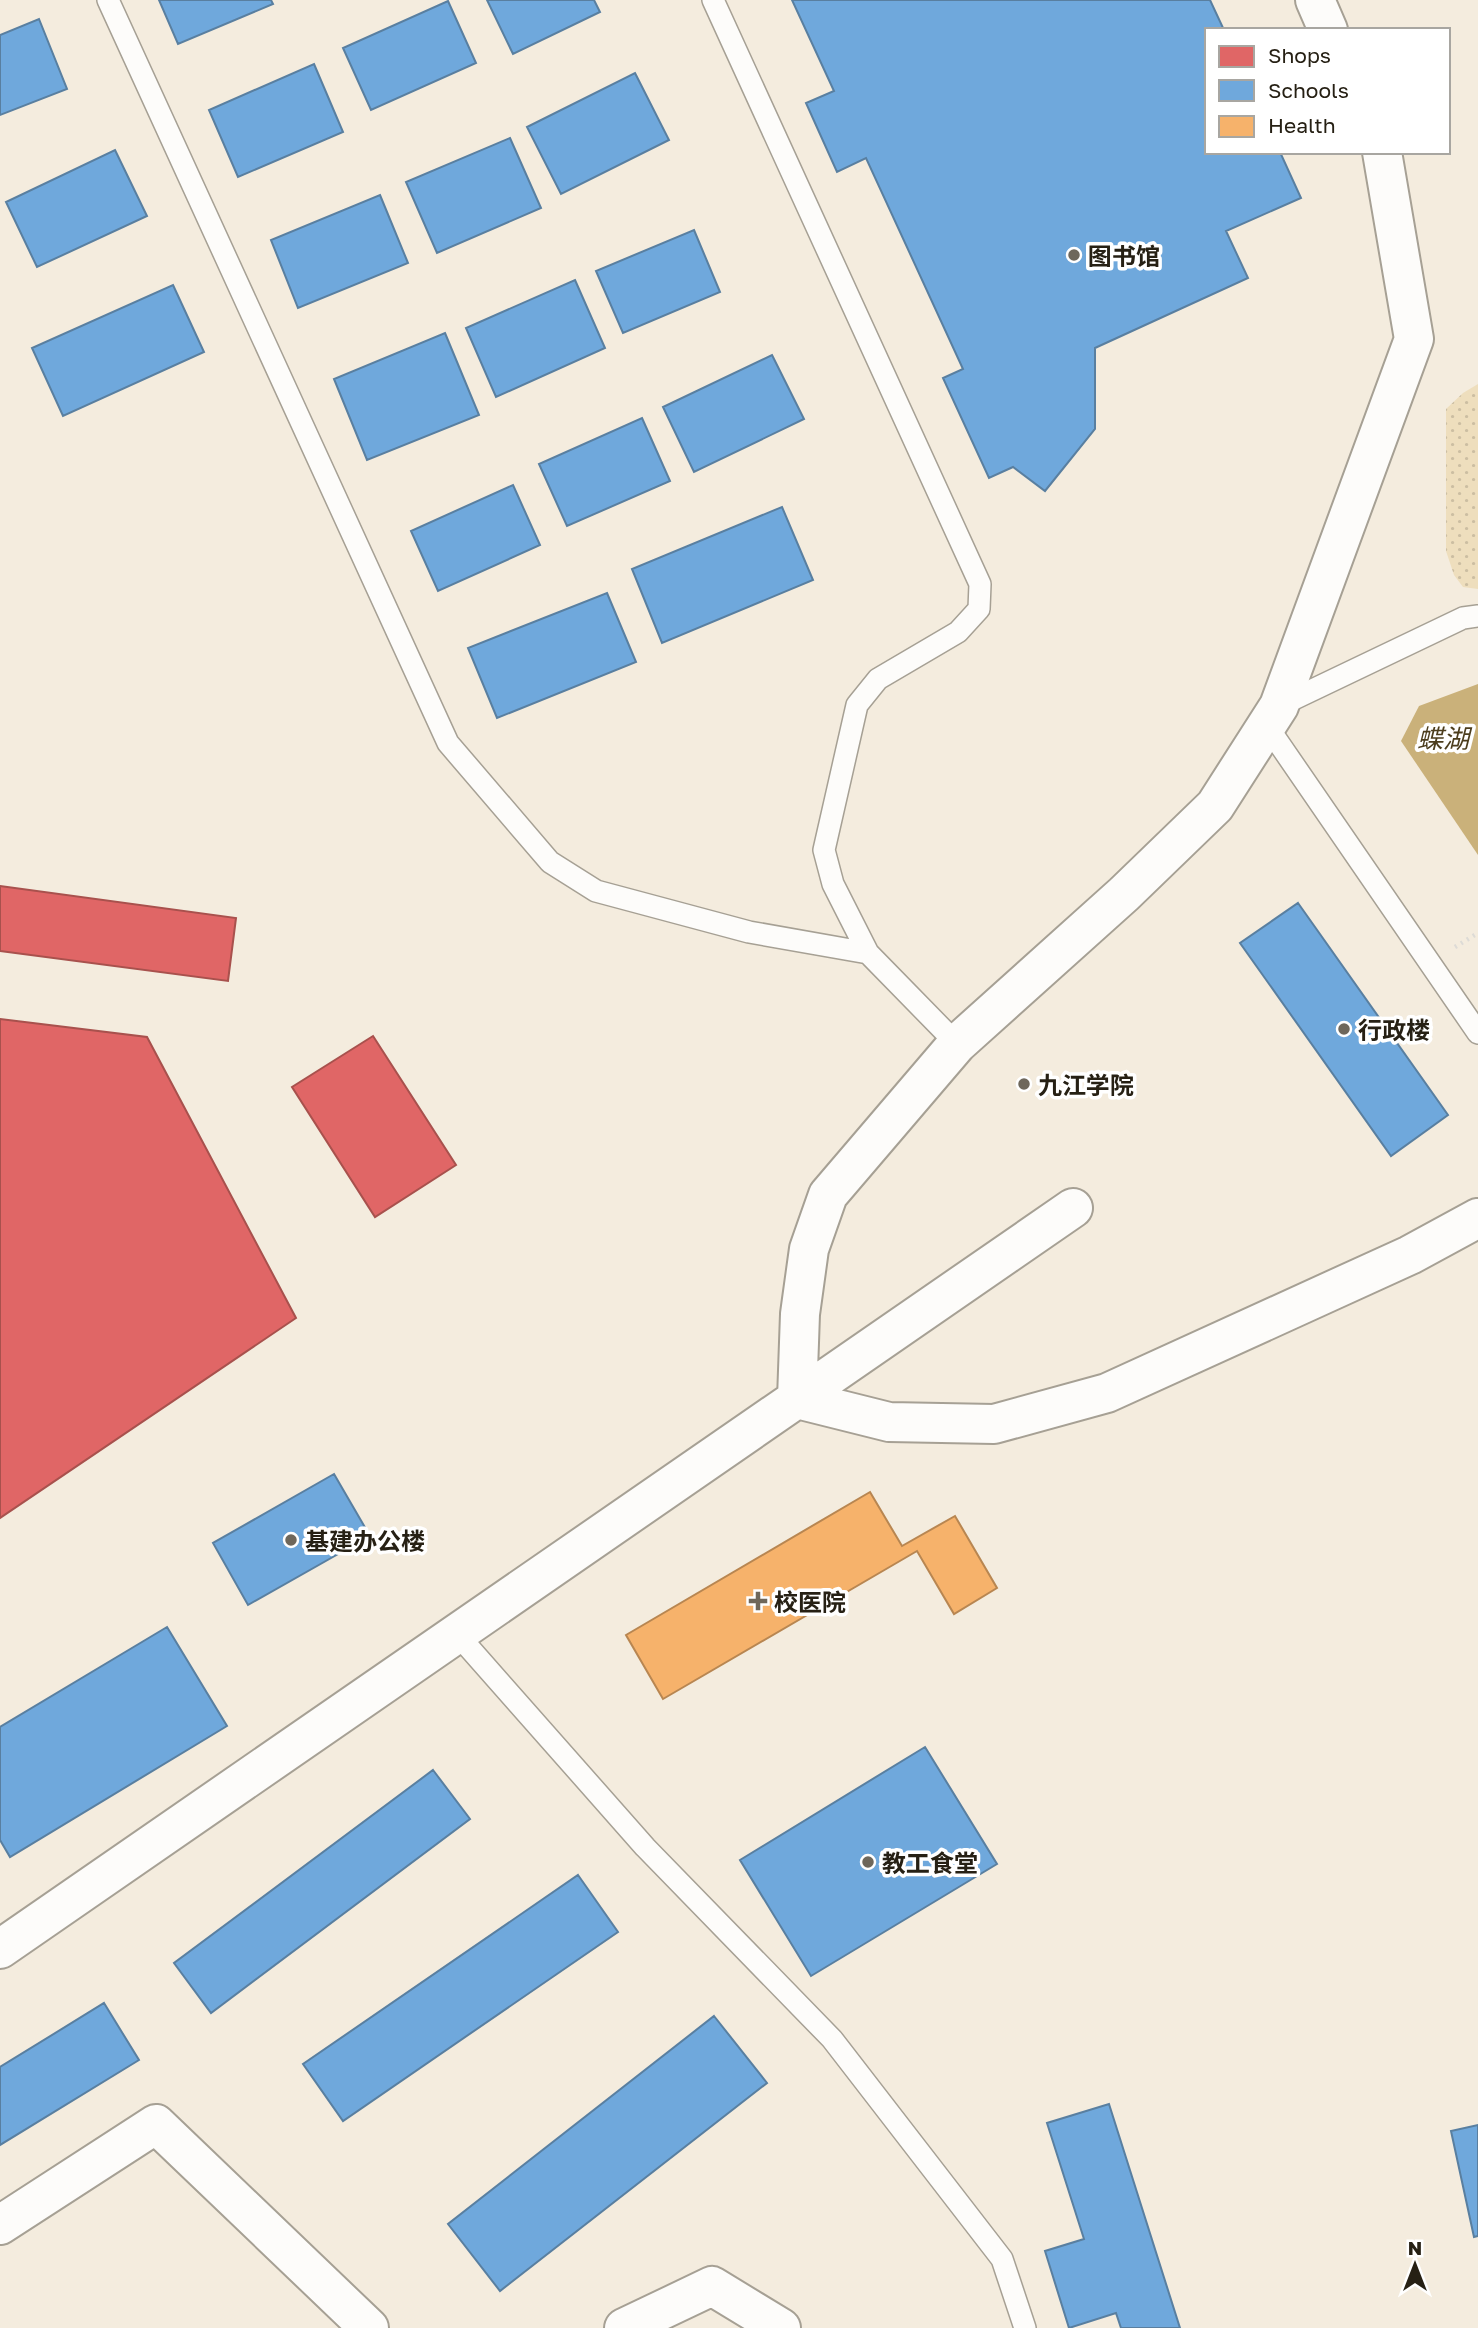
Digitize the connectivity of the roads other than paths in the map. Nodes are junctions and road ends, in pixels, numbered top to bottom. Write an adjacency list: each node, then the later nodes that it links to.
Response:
1 (108, 0): 8 (lane)
2 (713, 0): 8 (lane)
3 (1315, 0): 4 (street)
4 (1327, 28)
5 (1382, 154): 7 (street)
6 (1478, 616): 7 (lane)
7 (1273, 716): 9 (lane); 10 (street)
8 (867, 953): 10 (lane)
9 (1478, 1033)
10 (957, 1044): 13 (street)
11 (1073, 1208): 13 (street)
12 (1478, 1218): 13 (street)
13 (797, 1399): 14 (street)
14 (457, 1634): 15 (street); 20 (lane)
15 (0, 1950)
16 (0, 2225): 17 (street)
17 (369, 2328)
18 (624, 2328): 19 (street)
19 (781, 2328)
20 (1024, 2328)

